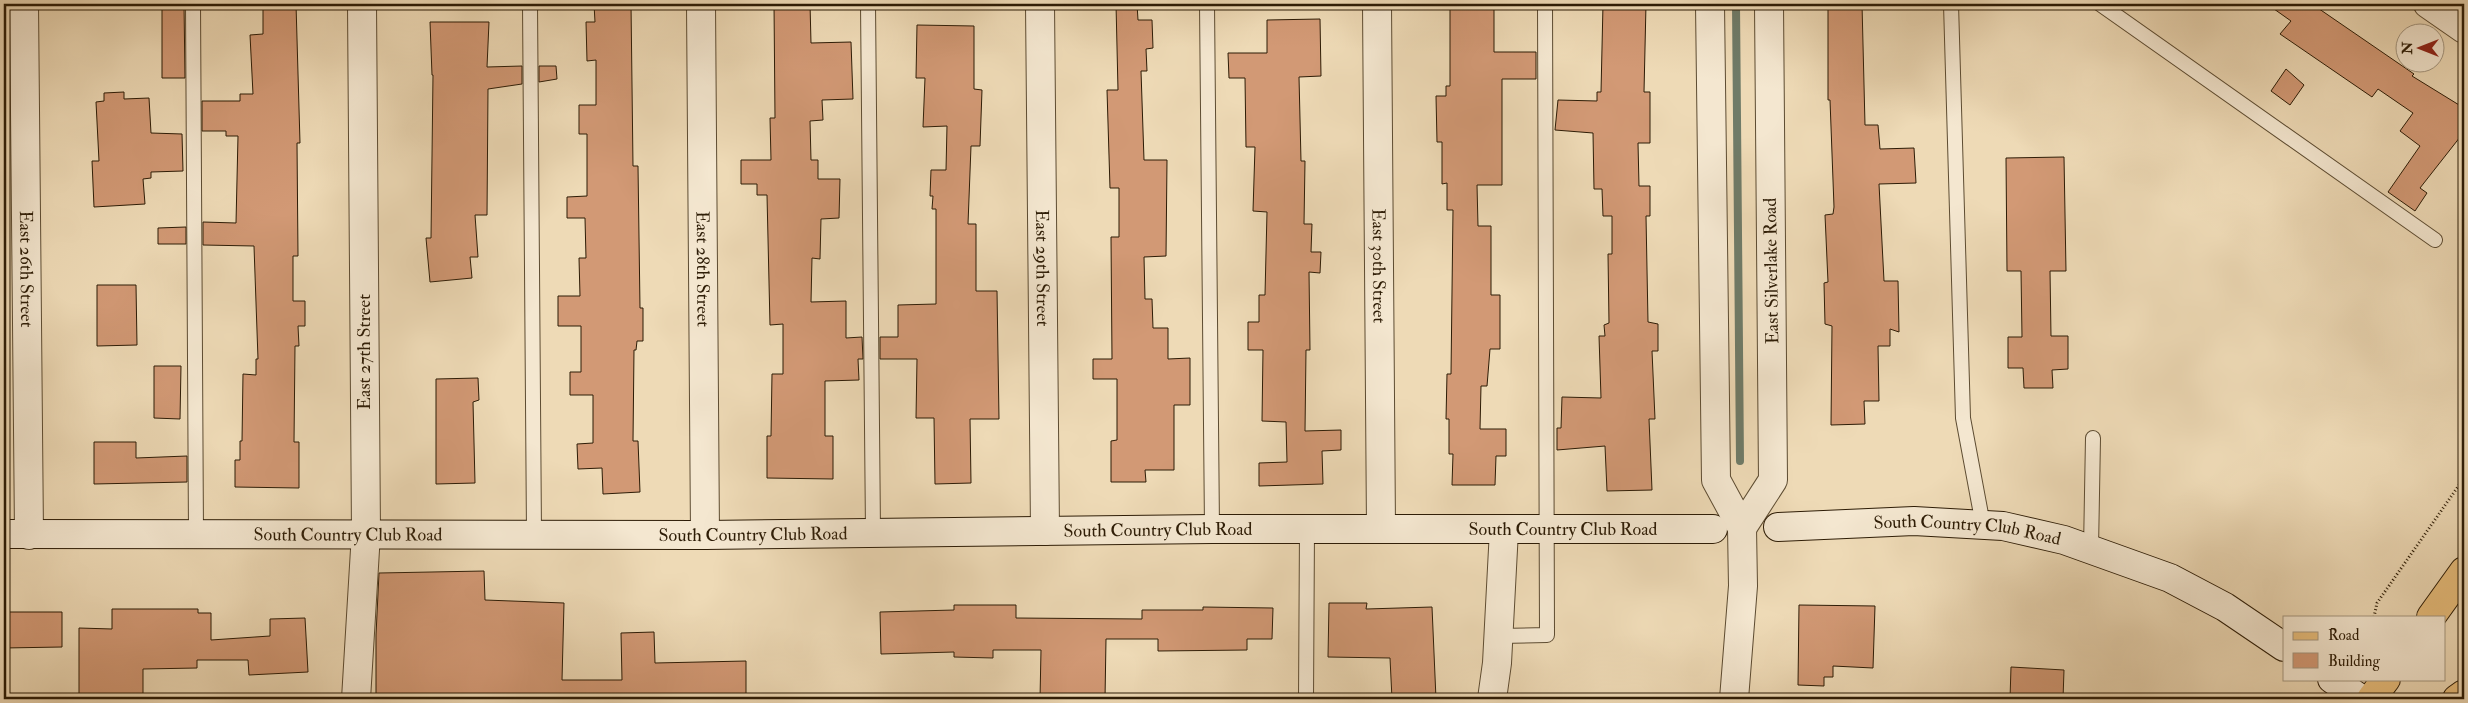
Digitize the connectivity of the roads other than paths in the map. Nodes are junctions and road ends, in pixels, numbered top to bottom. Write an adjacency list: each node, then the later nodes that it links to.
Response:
1 (24, 4): 31 (street, East 26th Street)
2 (193, 4): 29 (lane)
3 (362, 4): 28 (street, East 27th Street)
4 (530, 4): 30 (lane)
5 (701, 4): 32 (street, East 28th Street)
6 (868, 4): 27 (lane)
7 (1040, 4): 26 (street, East 29th Street)
8 (1206, 4): 21 (lane)
9 (1377, 4): 23 (street, East 30th Street)
10 (1546, 4): 24 (lane)
11 (1710, 4): 20 (street)
12 (1769, 4): 20 (street, East Silverlake Road)
13 (1951, 4): 19 (lane)
14 (2100, 4): 17 (lane)
15 (2428, 4): 16 (street)
16 (2464, 30)
17 (2435, 240)
18 (2094, 438): 33 (lane)
19 (1983, 525): 20 (street, South Country Club Road); 33 (street, South Country Club Road)
20 (1742, 528): 24 (street, South Country Club Road); 44 (street)
21 (1212, 529): 22 (street, South Country Club Road); 26 (street, South Country Club Road)
22 (1307, 529): 23 (street, South Country Club Road); 42 (lane)
23 (1381, 529): 25 (street, South Country Club Road)
24 (1548, 529): 25 (street, South Country Club Road); 36 (lane)
25 (1504, 530): 36 (street)
26 (1045, 531): 27 (street, South Country Club Road)
27 (873, 532): 32 (street, South Country Club Road)
28 (366, 533): 29 (street, South Country Club Road); 30 (street, South Country Club Road); 41 (street, East 27th Street)
29 (196, 534): 31 (street, South Country Club Road)
30 (534, 534): 32 (street, South Country Club Road)
31 (17, 535)
32 (705, 535)
33 (2091, 549): 37 (street, South Country Club Road)
34 (2464, 571): 35 (main road)
35 (2432, 616)
36 (1499, 636): 43 (street)
37 (2283, 646)
38 (2333, 680): 45 (street)
39 (2385, 680): 46 (main road)
40 (2464, 694): 47 (main road)
41 (356, 699)
42 (1306, 699)
43 (1492, 699)
44 (1734, 699)
45 (2361, 699)
46 (2371, 699)
47 (2457, 699)

